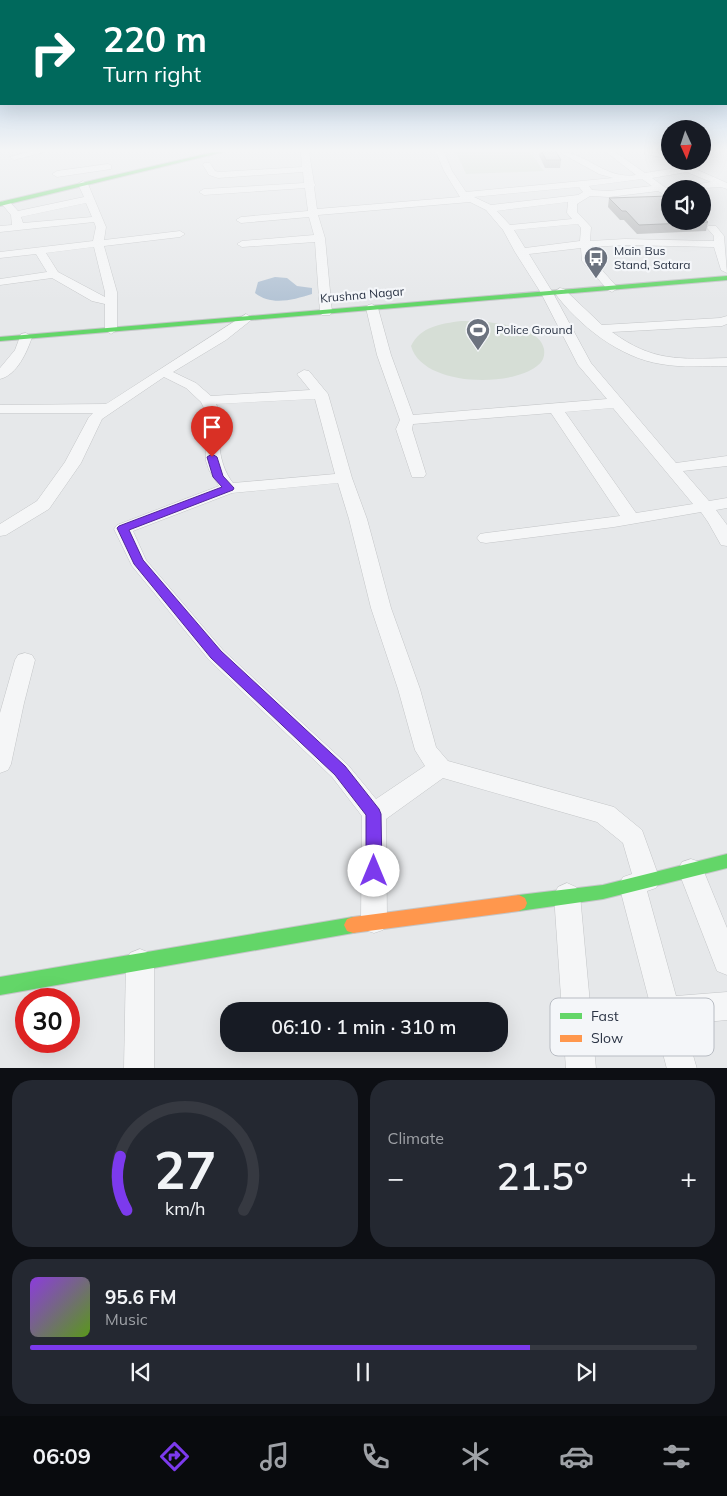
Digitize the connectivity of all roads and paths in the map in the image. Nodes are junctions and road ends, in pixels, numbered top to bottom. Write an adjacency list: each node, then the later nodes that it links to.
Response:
1 (2, 202): 11 (street)
2 (77, 202): 11 (street)
3 (91, 202): 12 (street)
4 (313, 202): 10 (street)
5 (421, 202): 10 (street)
6 (477, 202): 9 (street)
7 (537, 202): 9 (street)
8 (574, 202): 14 (street)
9 (489, 208): 16 (street)
10 (314, 213): 19 (street); 22 (street)
11 (16, 215): 15 (street)
12 (98, 219): 15 (street); 23 (street)
13 (241, 220): 19 (street)
14 (580, 221): 16 (street); 25 (street)
15 (18, 227): 18 (street)
16 (506, 228): 28 (street)
17 (712, 228): 20 (street); 26 (street)
18 (0, 229)
19 (264, 230): 22 (street); 24 (street)
20 (727, 230)
21 (180, 234): 23 (street)
22 (320, 238): 38 (street)
23 (98, 243): 27 (street); 36 (street)
24 (242, 244)
25 (585, 244): 26 (street); 28 (street); 34 (street)
26 (722, 247): 30 (street)
27 (39, 250): 29 (street); 31 (street)
28 (520, 252): 35 (street)
29 (0, 255)
30 (726, 264)
31 (54, 274): 33 (street); 36 (street)
32 (727, 278): 34 (main road, Krushna Nagar)
33 (0, 282)
34 (612, 288): 35 (main road, Krushna Nagar)
35 (554, 293): 37 (main road, Krushna Nagar); 41 (street); 51 (street)
36 (110, 302): 42 (street)
37 (372, 308): 38 (main road, Krushna Nagar); 55 (street)
38 (326, 312): 39 (main road, Krushna Nagar)
39 (246, 318): 42 (main road, Krushna Nagar); 46 (street)
40 (727, 320): 41 (street)
41 (601, 329): 45 (street)
42 (111, 330): 43 (main road, Krushna Nagar)
43 (26, 337): 44 (main road, Krushna Nagar); 48 (street)
44 (0, 339)
45 (727, 362)
46 (163, 372): 50 (street); 52 (street)
47 (304, 374): 49 (street)
48 (0, 375)
49 (321, 394): 50 (street); 59 (street)
50 (208, 400): 60 (street)
51 (616, 403): 53 (street); 57 (street)
52 (109, 408): 54 (street); 65 (street)
53 (555, 408): 55 (street); 63 (street)
54 (0, 409)
55 (407, 420): 58 (street)
56 (727, 461): 57 (street)
57 (672, 468): 62 (street)
58 (418, 474)
59 (344, 478): 60 (street); 70 (street)
60 (229, 488): 71 (street)
61 (727, 503): 62 (street)
62 (704, 506): 63 (street); 64 (street)
63 (631, 519): 66 (street)
64 (722, 520): 67 (street)
65 (0, 531)
66 (486, 538)
67 (727, 541)
68 (25, 660): 69 (street)
69 (0, 764)
70 (440, 768): 71 (street); 74 (street)
71 (374, 814): 76 (street)
72 (727, 861): 73 (main road)
73 (691, 870): 74 (main road); 78 (street)
74 (639, 882): 75 (main road); 81 (street)
75 (567, 896): 76 (main road); 80 (street)
76 (374, 921): 77 (main road)
77 (140, 962): 79 (main road); 84 (street)
78 (727, 962)
79 (0, 986)
80 (575, 998)
81 (663, 998)
82 (727, 1006): 83 (street)
83 (714, 1007)
84 (139, 1068)

